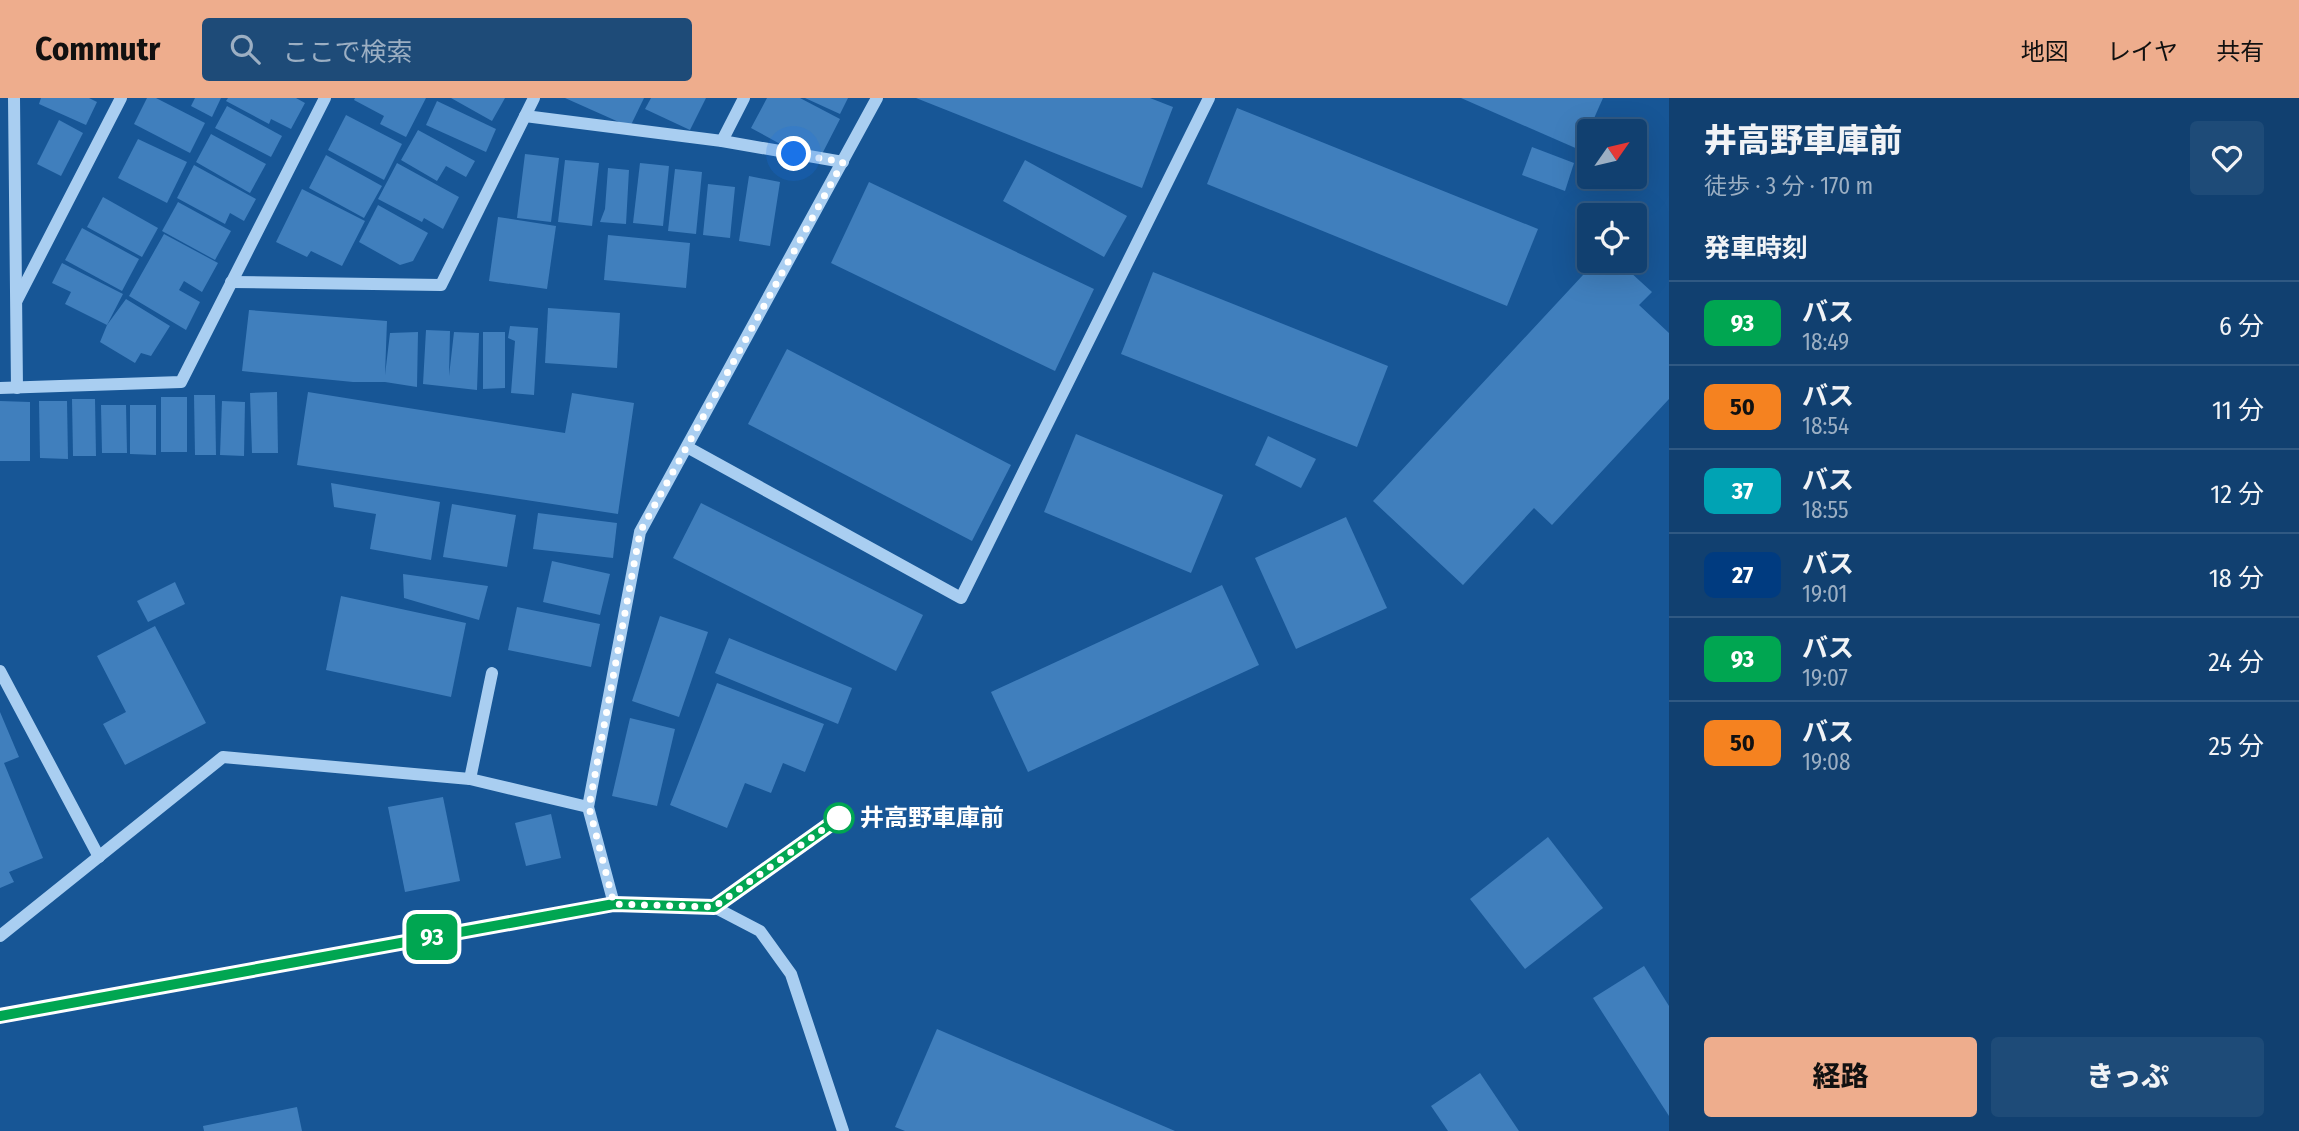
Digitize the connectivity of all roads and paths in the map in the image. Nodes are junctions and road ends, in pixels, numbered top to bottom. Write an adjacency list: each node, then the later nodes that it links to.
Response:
1 (14, 98): 12 (street)
2 (121, 98): 12 (street)
3 (325, 98): 11 (street)
4 (534, 98): 8 (street)
5 (744, 98): 9 (street)
6 (877, 98): 10 (street)
7 (1209, 98): 15 (street)
8 (525, 117): 9 (street); 11 (street)
9 (722, 141): 10 (street)
10 (843, 162): 15 (street)
11 (231, 282): 14 (street)
12 (15, 304): 14 (street)
13 (0, 388): 14 (street)
14 (17, 388)
15 (687, 447): 19 (street)
16 (0, 671): 21 (street)
17 (492, 673): 18 (street)
18 (470, 779): 19 (street); 21 (street)
19 (589, 807): 22 (street)
20 (839, 818): 23 (street)
21 (99, 857): 24 (street)
22 (614, 904): 23 (street); 25 (street)
23 (714, 907): 26 (street)
24 (0, 936)
25 (0, 1016)
26 (843, 1131)

